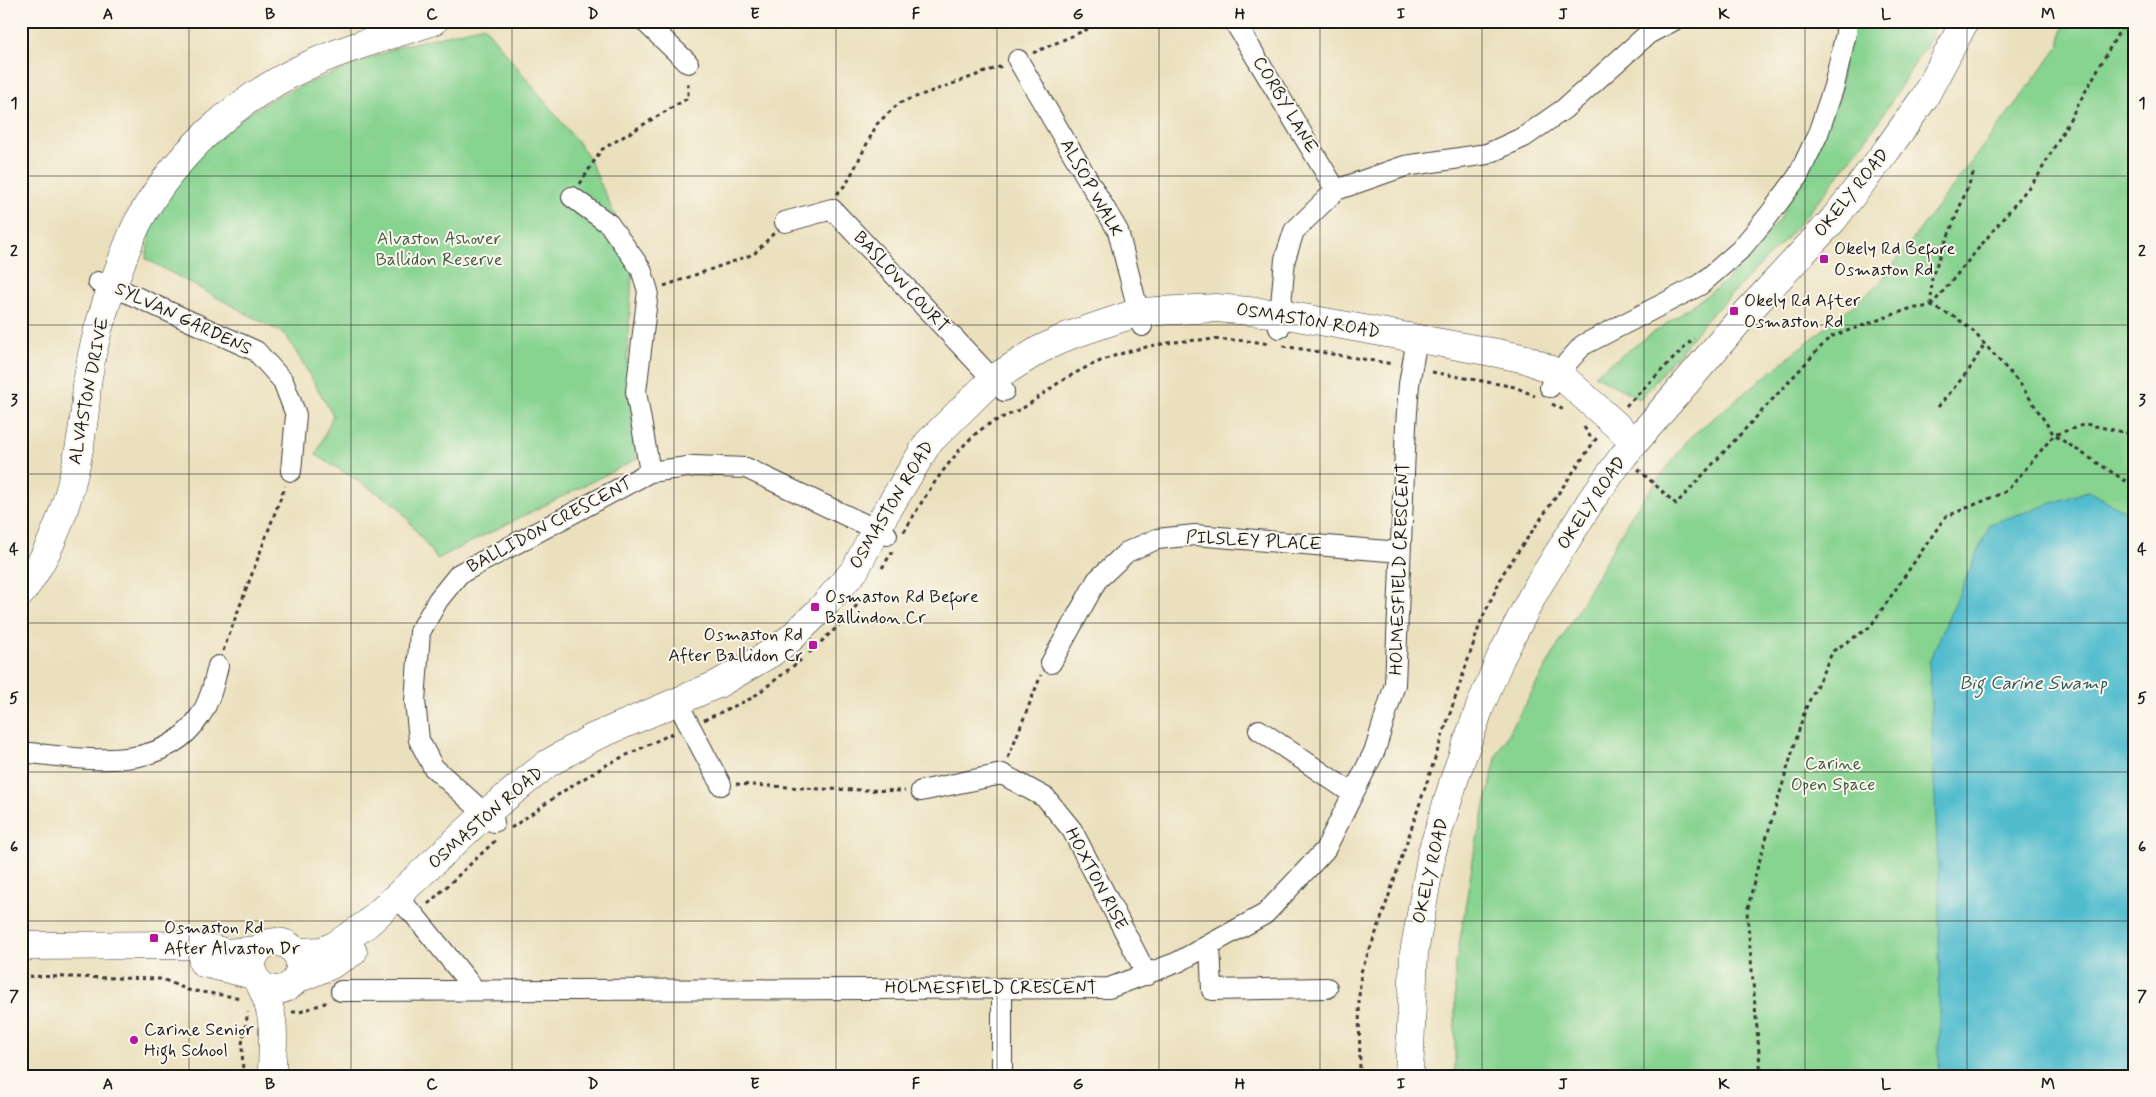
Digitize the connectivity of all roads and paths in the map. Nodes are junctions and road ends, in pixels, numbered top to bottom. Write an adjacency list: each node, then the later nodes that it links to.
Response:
1 (391, 21): 18 (street, ALVASTON DRIVE)
2 (434, 21): 18 (street, ALVASTON DRIVE)
3 (644, 21): 12 (street)
4 (1106, 21): 11 (path)
5 (1234, 21): 14 (street, CORBY LANE)
6 (1673, 21): 10 (street)
7 (1846, 21): 26 (street)
8 (1965, 21): 33 (street, OKELY ROAD)
9 (2125, 21): 20 (path)
10 (1645, 28): 14 (street)
11 (1018, 60): 16 (path); 21 (street, ALSOP WALK)
12 (688, 63): 15 (path)
13 (1976, 169): 20 (path)
14 (1336, 190): 22 (street)
15 (572, 197): 19 (street)
16 (832, 209): 17 (street); 25 (street, BASLOW COURT)
17 (785, 222): 19 (path)
18 (105, 284): 34 (street, SYLVAN GARDENS); 39 (street, ALVASTON DRIVE); 42 (street, ALVASTON DRIVE)
19 (648, 291): 35 (street)
20 (1931, 306): 23 (path); 33 (path)
21 (1140, 319): 22 (street, OSMASTON ROAD); 25 (street, OSMASTON ROAD)
22 (1280, 321): 24 (street, OSMASTON ROAD)
23 (1984, 345): 27 (path); 30 (path)
24 (1414, 357): 26 (path); 26 (street, OSMASTON ROAD); 37 (path); 38 (street, HOLMESFIELD CRESCENT)
25 (998, 385): 37 (street, OSMASTON ROAD)
26 (1549, 390): 28 (path); 33 (street, OSMASTON ROAD)
27 (1938, 407)
28 (1571, 416)
29 (1578, 421): 32 (path)
30 (2054, 435): 31 (path); 36 (path); 71 (path)
31 (2135, 439)
32 (1594, 441)
33 (1629, 448): 70 (street, OKELY ROAD)
34 (290, 471): 44 (path)
35 (650, 472): 37 (street, BALLIDON CRESCENT); 52 (street, BALLIDON CRESCENT)
36 (2135, 487)
37 (890, 537): 40 (path); 45 (street, OSMASTON ROAD)
38 (1400, 552): 43 (street, PILSLEY PLACE); 51 (street, HOLMESFIELD CRESCENT)
39 (21, 567)
40 (882, 569)
41 (867, 591): 45 (path)
42 (21, 593)
43 (1050, 663): 48 (path)
44 (218, 666): 47 (street)
45 (684, 717): 49 (street); 52 (path); 52 (street, OSMASTON ROAD)
46 (1259, 730): 51 (street)
47 (21, 752)
48 (1002, 774): 50 (street); 58 (street, HOXTON RISE)
49 (721, 785): 50 (path)
50 (921, 791)
51 (1353, 794): 54 (street, HOLMESFIELD CRESCENT)
52 (498, 825): 53 (street, OSMASTON ROAD); 53 (path)
53 (410, 904): 56 (street, OSMASTON ROAD); 60 (street, OSMASTON ROAD); 64 (street)
54 (1210, 944): 58 (street, HOLMESFIELD CRESCENT); 63 (street)
55 (21, 946): 61 (street)
56 (295, 952): 60 (street); 61 (street)
57 (21, 961): 61 (street)
58 (1146, 975): 62 (street, HOLMESFIELD CRESCENT)
59 (21, 976): 61 (path)
60 (294, 982): 61 (street); 68 (street)
61 (254, 984): 66 (path); 67 (street)
62 (1002, 988): 64 (street, HOLMESFIELD CRESCENT); 69 (street)
63 (1327, 988)
64 (475, 990): 65 (street, HOLMESFIELD CRESCENT)
65 (341, 991)
66 (243, 1076)
67 (272, 1076)
68 (288, 1076)
69 (1002, 1076)
70 (1409, 1076)
71 (1761, 1076)

